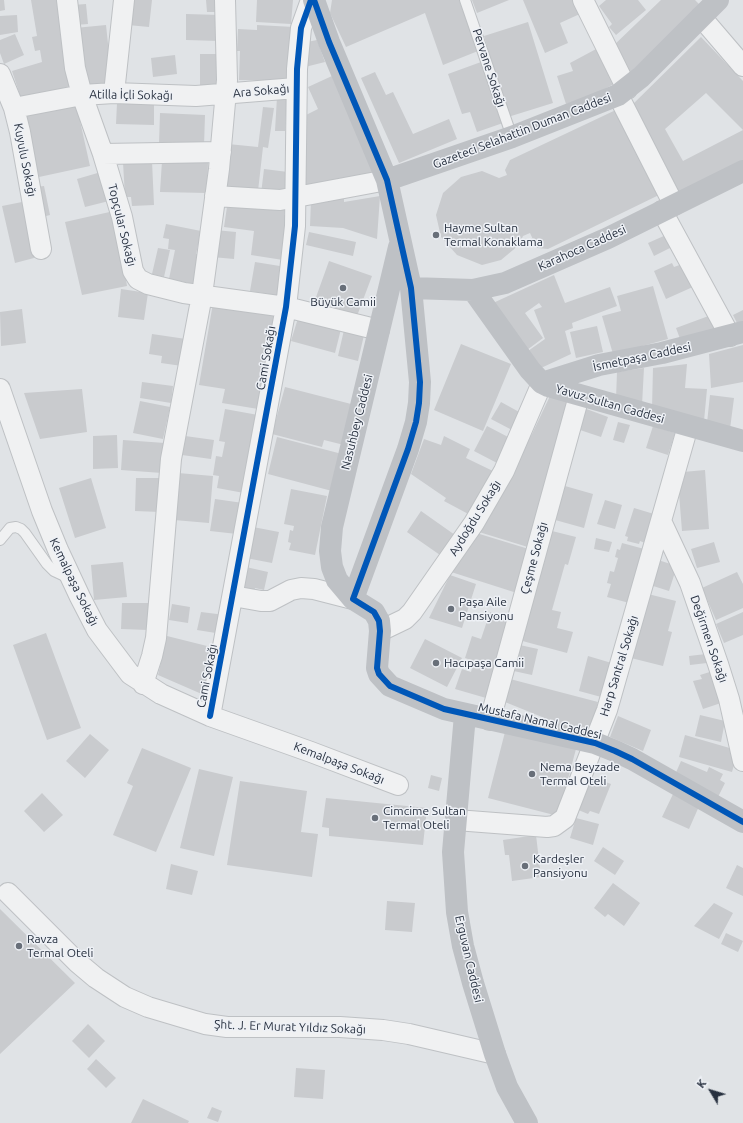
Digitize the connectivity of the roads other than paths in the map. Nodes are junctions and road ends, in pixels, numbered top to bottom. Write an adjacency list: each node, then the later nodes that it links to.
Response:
1 (67, 0): 16 (street, Topçular Sokağı)
2 (124, 0): 14 (street)
3 (225, 0): 15 (street)
4 (311, 0): 12 (street, Cami Sokağı)
5 (314, 0): 22 (street)
6 (465, 0): 18 (lane, Pervane Sokağı)
7 (583, 0): 13 (street)
8 (718, 0): 9 (street, Gazeteci Selahattin Duman Caddesi)
9 (701, 17): 10 (street); 13 (street, Gazeteci Selahattin Duman Caddesi)
10 (743, 66)
11 (0, 74): 17 (street, Kuyulu Sokağı)
12 (296, 88): 15 (street, Ara Sokağı); 24 (street, Cami Sokağı)
13 (623, 92): 18 (street, Gazeteci Selahattin Duman Caddesi); 25 (street)
14 (114, 93): 15 (street, Atilla İçli Sokağı); 16 (street, Atilla İçli Sokağı)
15 (225, 94): 19 (street)
16 (82, 95): 17 (street, Atilla İçli Sokağı); 20 (street, Topçular Sokağı)
17 (14, 108): 27 (street, Kuyulu Sokağı)
18 (512, 137): 22 (street, Gazeteci Selahattin Duman Caddesi)
19 (221, 152): 20 (street); 23 (street)
20 (104, 154): 30 (street, Topçular Sokağı)
21 (743, 170): 25 (street, Karahoca Caddesi)
22 (387, 180): 24 (street); 26 (street)
23 (215, 196): 24 (street); 30 (street)
24 (296, 198): 31 (street, Cami Sokağı)
25 (668, 208): 29 (street, Karahoca Caddesi); 33 (street)
26 (401, 240): 28 (street); 32 (street, Nasuhbey Caddesi)
27 (41, 249)
28 (411, 288): 29 (street, Karahoca Caddesi); 43 (street)
29 (473, 290): 34 (street, Yavuz Sultan Caddesi)
30 (202, 295): 31 (street, Topçular Sokağı); 45 (street)
31 (286, 307): 32 (street, Topçular Sokağı); 42 (street, Cami Sokağı)
32 (379, 330): 43 (street, Nasuhbey Caddesi)
33 (737, 334): 34 (street, İsmetpaşa Caddesi)
34 (542, 383): 36 (street, Yavuz Sultan Caddesi); 44 (street, Aydoğdu Sokağı)
35 (0, 389): 41 (street, Kemalpaşa Sokağı)
36 (579, 396): 37 (street, Yavuz Sultan Caddesi); 49 (street, Çeşme Sokağı)
37 (688, 426): 38 (street, Yavuz Sultan Caddesi); 39 (street, Harp Santral Sokağı)
38 (743, 441)
39 (661, 521): 46 (street, Değirmen Sokağı); 50 (street, Harp Santral Sokağı)
40 (0, 540): 41 (lane)
41 (71, 579): 45 (street, Kemalpaşa Sokağı)
42 (233, 596): 43 (street); 48 (street, Cami Sokağı)
43 (353, 599): 44 (street, Nasuhbey Caddesi)
44 (380, 631): 47 (street, Mustafa Namal Caddesi)
45 (143, 684): 48 (street, Kemalpaşa Sokağı)
46 (736, 698): 51 (street, Değirmen Sokağı)
47 (465, 715): 49 (street, Mustafa Namal Caddesi); 53 (street, Erguvan Caddesi)
48 (210, 716): 52 (street, Kemalpaşa Sokağı)
49 (490, 720): 50 (street, Mustafa Namal Caddesi)
50 (595, 743): 53 (street, Harp Santral Sokağı); 54 (street, Mustafa Namal Caddesi)
51 (743, 761)
52 (398, 786)
53 (456, 820): 56 (street, Erguvan Caddesi)
54 (743, 822)
55 (8, 893): 56 (street, Şht. J. Er Murat Yıldız Sokağı)
56 (495, 1054): 57 (street, Erguvan Caddesi)
57 (526, 1123)

